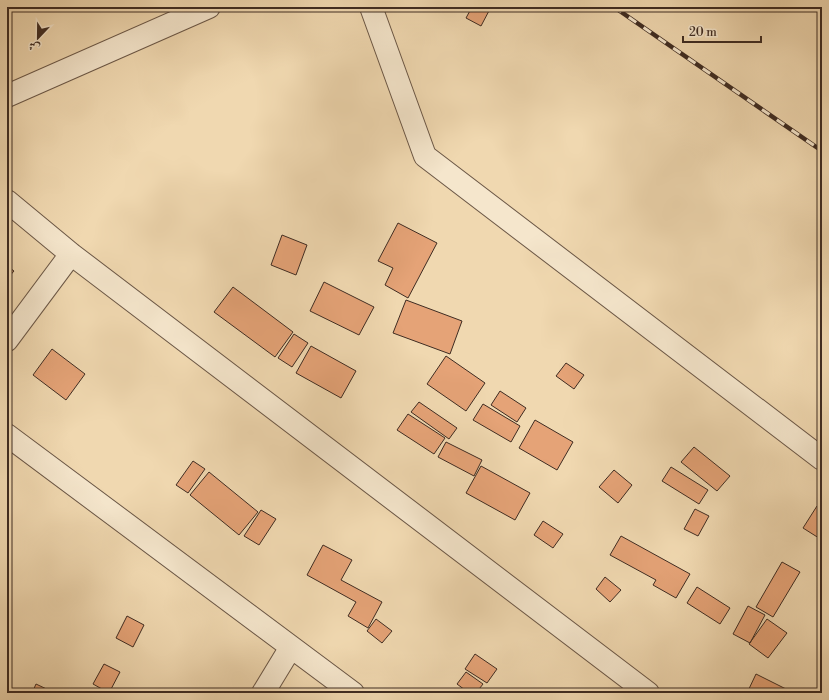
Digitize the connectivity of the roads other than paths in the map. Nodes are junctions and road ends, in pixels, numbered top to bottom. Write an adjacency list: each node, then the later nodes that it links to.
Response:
1 (209, 7): 3 (street)
2 (372, 7): 8 (street)
3 (7, 96)
4 (7, 201): 5 (street)
5 (71, 254): 6 (street); 12 (street)
6 (7, 340)
7 (7, 435): 9 (street)
8 (822, 459)
9 (291, 647): 10 (street); 11 (street)
10 (263, 693)
11 (353, 693)
12 (648, 693)

